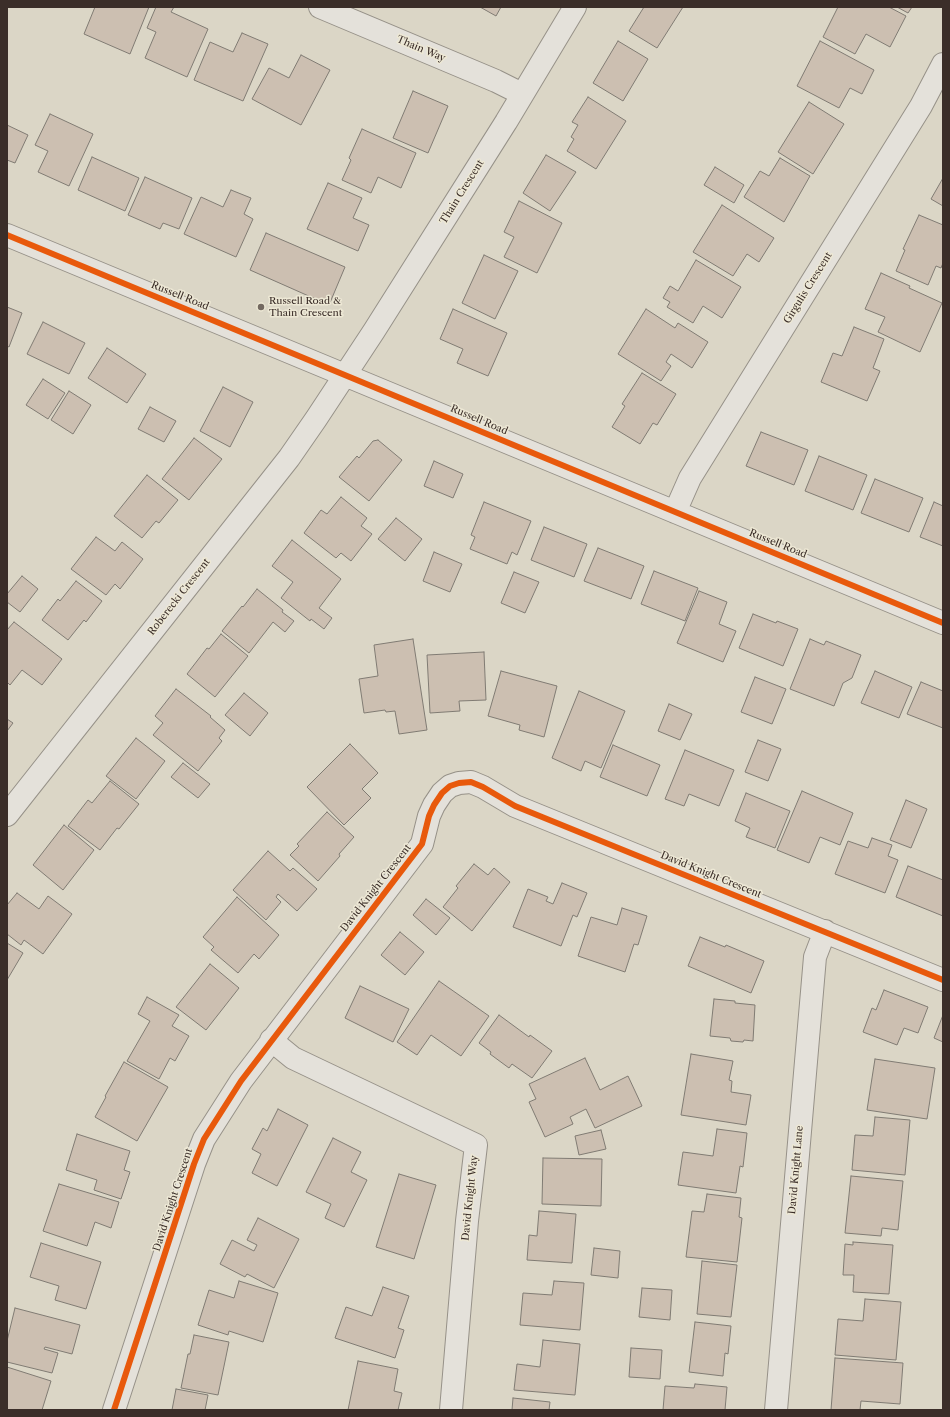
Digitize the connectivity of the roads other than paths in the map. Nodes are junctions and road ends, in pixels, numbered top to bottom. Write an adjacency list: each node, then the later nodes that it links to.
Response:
1 (320, 7): 4 (street, Thain Way)
2 (575, 7): 4 (street, Thain Crescent)
3 (943, 64): 7 (street, Girgulis Crescent)
4 (522, 94): 6 (street, Thain Crescent)
5 (7, 236): 6 (street, Russell Road)
6 (346, 375): 7 (street, Russell Road); 9 (street, Roberecki Crescent)
7 (675, 512): 8 (street, Russell Road)
8 (943, 623)
9 (7, 815)
10 (825, 932): 11 (street, David Knight Crescent); 12 (street, David Knight Crescent); 15 (street, David Knight Lane)
11 (943, 980)
12 (271, 1040): 13 (street, David Knight Crescent); 14 (street, David Knight Way)
13 (114, 1410)
14 (451, 1410)
15 (776, 1410)

